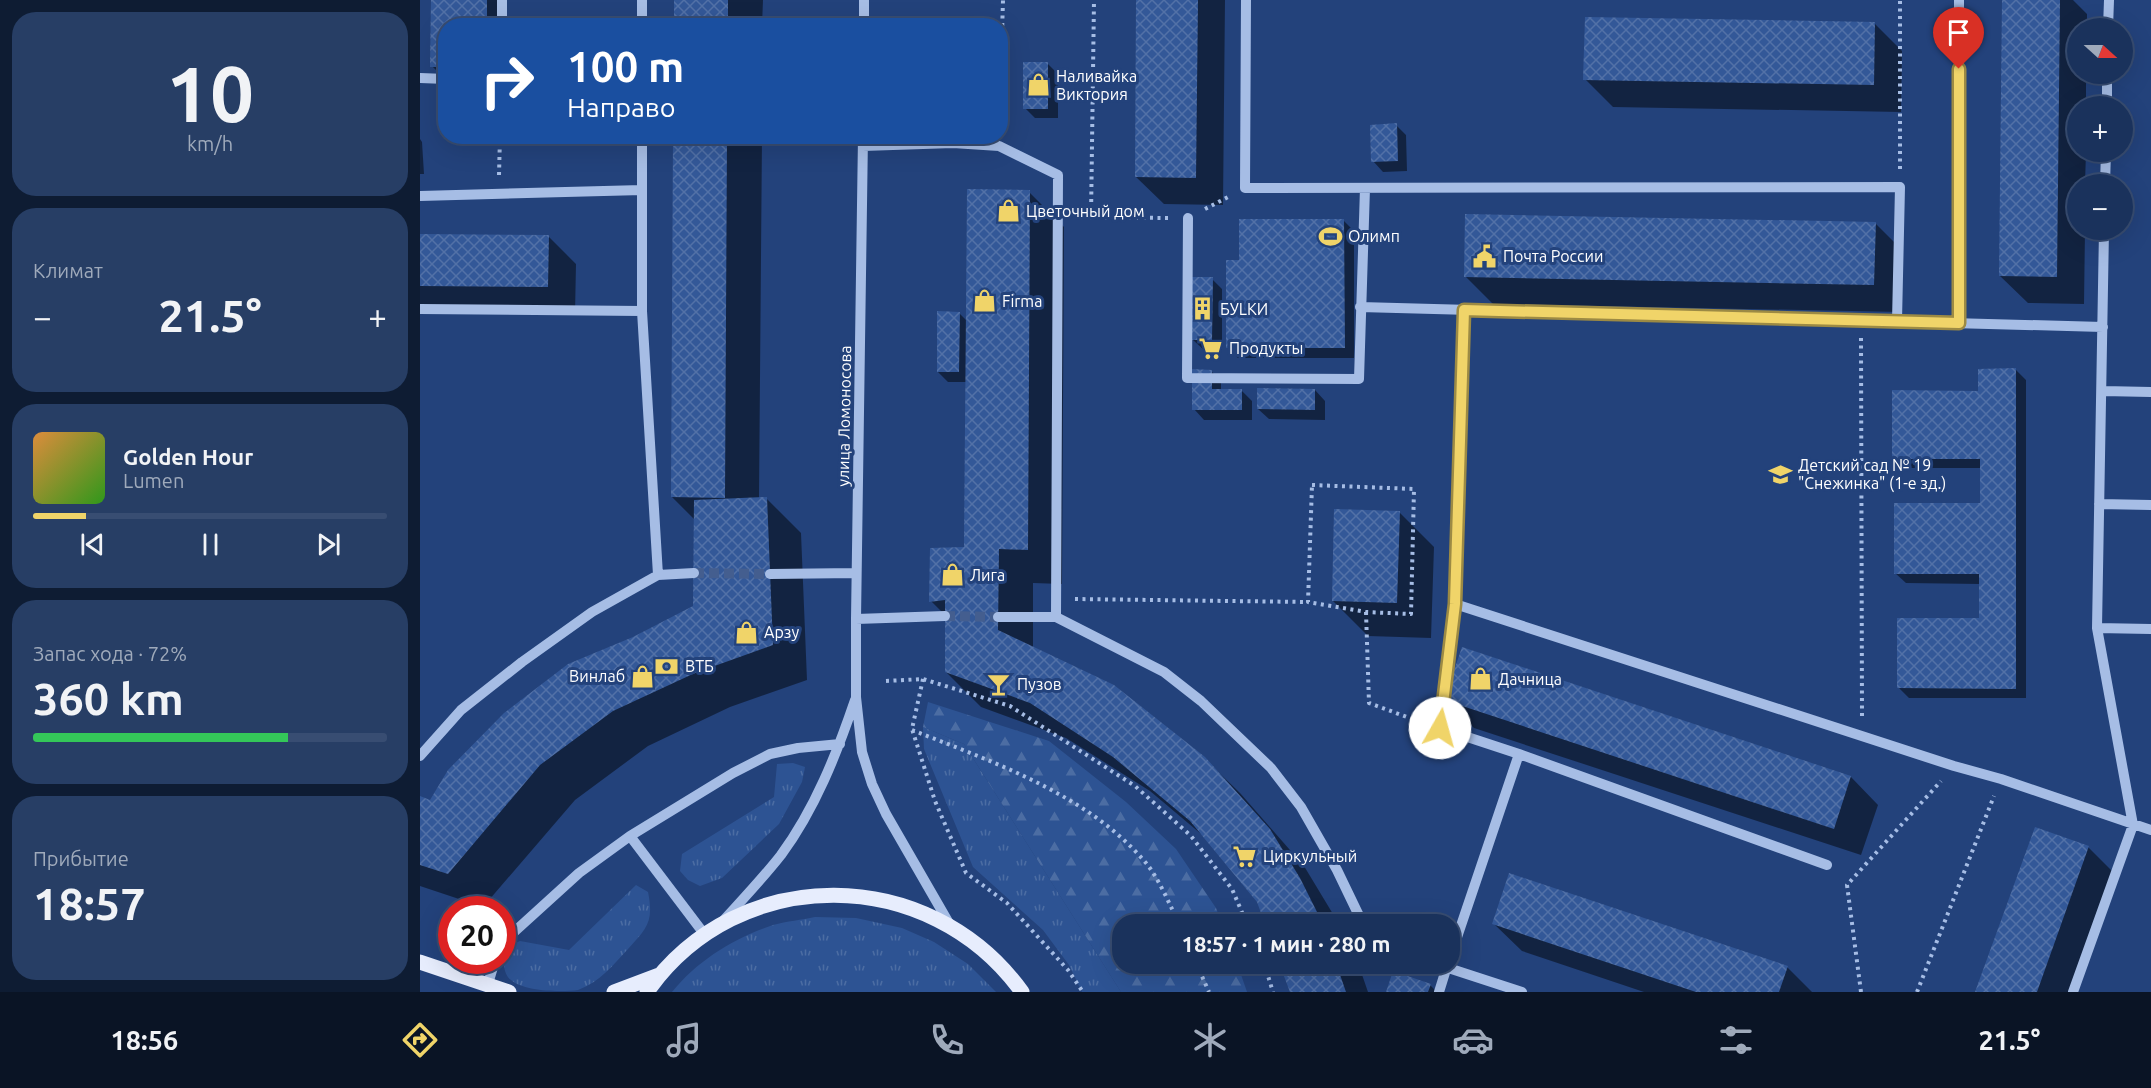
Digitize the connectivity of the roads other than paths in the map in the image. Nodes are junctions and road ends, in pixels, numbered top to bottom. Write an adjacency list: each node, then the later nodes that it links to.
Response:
1 (502, 0): 7 (street)
2 (642, 0): 8 (street)
3 (864, 0): 9 (street)
4 (1246, 0): 16 (street)
5 (1959, 0): 26 (street)
6 (2109, 0): 10 (street)
7 (502, 18)
8 (642, 18)
9 (864, 18)
10 (2108, 18)
11 (420, 78): 12 (street)
12 (438, 79)
13 (642, 144): 17 (street)
14 (863, 144): 33 (street, улица Ломоносова)
15 (968, 144): 39 (street)
16 (1365, 188): 21 (street); 25 (street)
17 (642, 190): 18 (street); 24 (street)
18 (420, 196)
19 (1188, 218): 21 (street)
20 (2104, 240): 27 (street)
21 (1360, 307): 23 (street)
22 (420, 309): 24 (street)
23 (1464, 310): 25 (street); 36 (street)
24 (642, 311): 35 (street)
25 (1897, 321): 26 (street)
26 (1959, 323): 27 (street)
27 (2103, 327): 28 (street)
28 (2103, 391): 29 (street); 30 (street)
29 (2151, 392)
30 (2099, 504): 31 (street); 41 (street)
31 (2151, 505)
32 (694, 573): 35 (street)
33 (856, 573): 34 (street); 40 (street, улица Ломоносова)
34 (770, 574)
35 (658, 575): 46 (street)
36 (1455, 604): 45 (street); 47 (street)
37 (945, 616): 40 (street)
38 (998, 617): 39 (street)
39 (1056, 617): 51 (street)
40 (856, 619): 43 (street, улица Ломоносова)
41 (2097, 628): 42 (street); 47 (street)
42 (2151, 629)
43 (856, 697): 44 (street); 53 (street)
44 (840, 744): 49 (street); 52 (street)
45 (1519, 754): 50 (street); 54 (street)
46 (420, 755)
47 (2133, 825): 48 (street); 69 (street)
48 (2151, 830)
49 (630, 836): 55 (street); 56 (street)
50 (1827, 865)
51 (1358, 914)
52 (720, 924): 53 (main road); 56 (main road)
53 (950, 925): 66 (main road)
54 (1460, 929)
55 (516, 930)
56 (705, 935): 61 (main road)
57 (420, 962): 62 (main road)
58 (1460, 969): 68 (street)
59 (491, 974): 62 (street)
60 (1445, 974): 67 (street)
61 (659, 975): 64 (main road); 65 (main road)
62 (488, 984): 63 (main road)
63 (509, 992)
64 (614, 992)
65 (647, 992)
66 (1023, 992)
67 (1439, 992)
68 (1522, 992)
69 (2073, 992)

